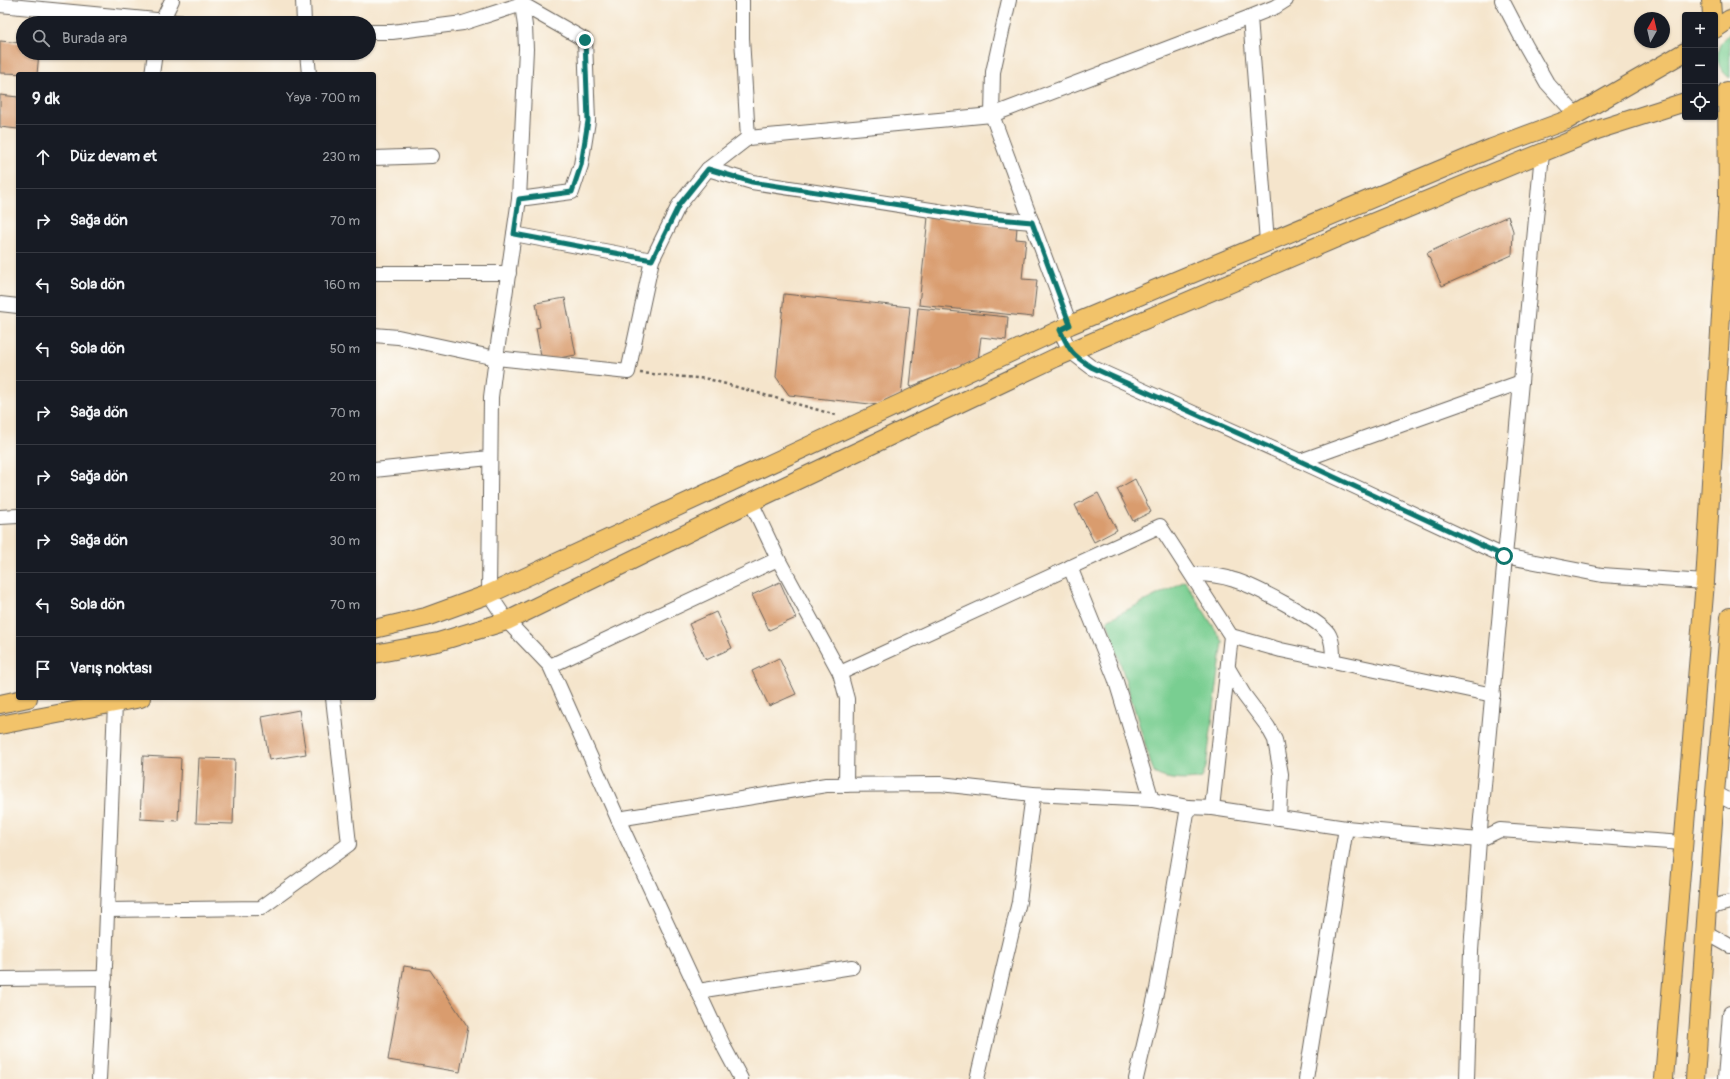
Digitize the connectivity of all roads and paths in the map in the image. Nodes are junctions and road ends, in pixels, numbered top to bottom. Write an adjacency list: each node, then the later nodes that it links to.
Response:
1 (172, 0): 12 (street)
2 (303, 0): 13 (street)
3 (742, 0): 27 (street)
4 (1009, 0): 25 (street)
5 (1286, 0): 14 (street)
6 (1502, 0): 26 (street)
7 (1711, 0): 10 (main road)
8 (524, 1): 17 (street); 32 (street); 32 (street)
9 (0, 5): 11 (street)
10 (1712, 12)
11 (104, 16)
12 (164, 16)
13 (304, 16)
14 (1250, 17): 25 (street); 35 (street)
15 (1730, 19): 16 (main road)
16 (1718, 26)
17 (376, 32)
18 (1682, 54): 26 (main road)
19 (154, 60): 21 (street)
20 (308, 60): 22 (street)
21 (152, 72)
22 (309, 72)
23 (1722, 90): 58 (main road)
24 (1682, 103): 28 (main road)
25 (992, 115): 27 (street); 33 (street)
26 (1576, 115): 35 (main road)
27 (748, 138): 31 (street)
28 (1542, 153): 43 (main road); 46 (street)
29 (432, 156): 30 (street)
30 (376, 158)
31 (708, 169): 33 (street); 36 (street)
32 (519, 199): 34 (street)
33 (1032, 222): 41 (street)
34 (514, 234): 36 (street); 37 (street)
35 (1267, 242): 41 (main road)
36 (652, 260): 45 (street)
37 (509, 272): 38 (street); 44 (street)
38 (376, 273)
39 (0, 304): 40 (street)
40 (16, 306)
41 (1065, 328): 43 (street); 47 (main road)
42 (376, 335): 44 (street)
43 (1070, 352): 49 (street); 51 (main road)
44 (496, 358): 45 (street); 48 (street)
45 (628, 372): 47 (path)
46 (1521, 382): 49 (street); 54 (street)
47 (861, 422): 59 (main road)
48 (489, 458): 50 (street); 59 (street)
49 (1300, 461): 54 (street)
50 (376, 470)
51 (751, 502): 55 (street); 61 (main road)
52 (16, 516): 53 (street)
53 (0, 517)
54 (1504, 556): 58 (street); 69 (street)
55 (778, 559): 66 (street); 68 (street)
56 (1070, 567): 57 (street); 68 (street); 79 (street)
57 (1192, 574): 63 (street); 65 (street)
58 (1705, 582): 86 (main road)
59 (489, 594): 61 (street); 62 (main road)
60 (1730, 616): 78 (main road)
61 (507, 621): 64 (main road); 66 (street)
62 (376, 629)
63 (1232, 636): 65 (street); 67 (street)
64 (376, 654)
65 (1333, 660): 69 (street)
66 (550, 666): 83 (street)
67 (1228, 668): 81 (street); 82 (street)
68 (840, 673): 76 (street)
69 (1493, 695): 85 (street)
70 (19, 700): 74 (main road)
71 (131, 700): 73 (main road)
72 (333, 700): 89 (street)
73 (115, 703): 75 (main road); 89 (street)
74 (0, 704)
75 (0, 725)
76 (846, 785): 77 (street); 83 (street)
77 (1033, 794): 79 (street); 99 (street)
78 (1725, 795): 88 (main road)
79 (1152, 800): 80 (street)
80 (1188, 807): 81 (street); 100 (street)
81 (1212, 808): 82 (street)
82 (1279, 818): 84 (street)
83 (618, 819): 95 (street)
84 (1346, 828): 85 (street); 101 (street)
85 (1479, 840): 86 (street); 102 (street)
86 (1683, 844): 103 (main road)
87 (1730, 902): 88 (street)
88 (1707, 908): 90 (main road)
89 (107, 910): 93 (street)
90 (1705, 932): 91 (street); 104 (main road)
91 (1730, 946)
92 (852, 966): 95 (street)
93 (105, 978): 94 (street); 97 (street)
94 (0, 979)
95 (698, 991): 98 (street)
96 (1730, 1013): 105 (street)
97 (99, 1079)
98 (740, 1079)
99 (977, 1079)
100 (1136, 1079)
101 (1306, 1079)
102 (1467, 1079)
103 (1664, 1079)
104 (1695, 1079)
105 (1725, 1079)

